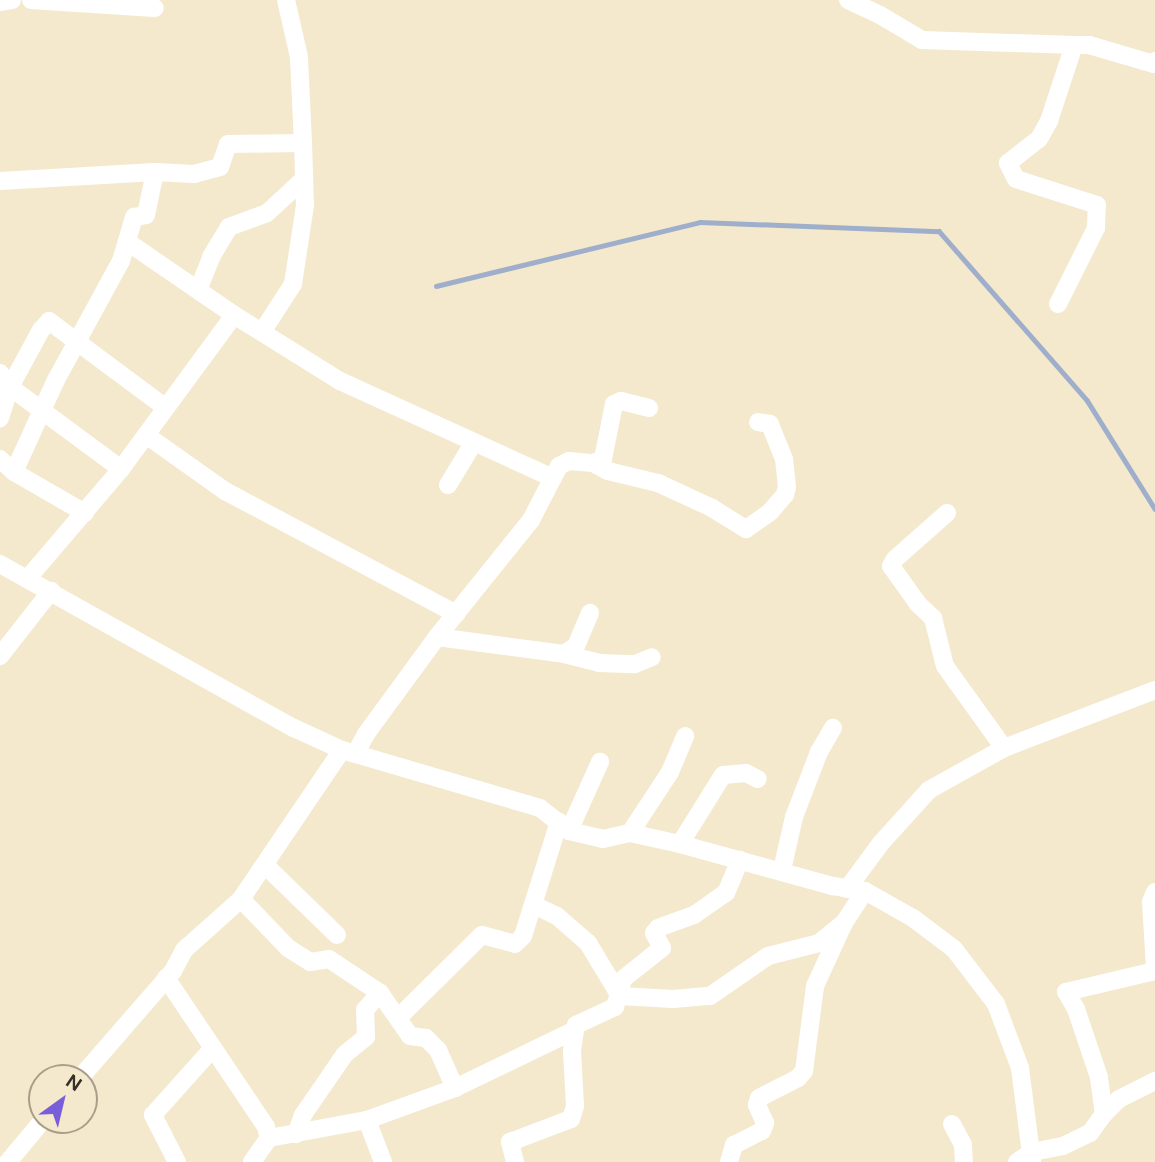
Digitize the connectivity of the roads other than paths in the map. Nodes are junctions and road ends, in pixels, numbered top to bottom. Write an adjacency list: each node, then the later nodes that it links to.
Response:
1 (12, 0): 5 (street)
2 (31, 0): 6 (street)
3 (286, 0): 9 (street)
4 (848, 0): 7 (street)
5 (0, 2)
6 (155, 8)
7 (1074, 45): 8 (street); 15 (street)
8 (1155, 61)
9 (303, 144): 10 (street); 11 (street)
10 (155, 172): 12 (street); 13 (street)
11 (304, 179): 14 (street); 17 (street)
12 (0, 181)
13 (129, 243): 14 (street); 18 (street)
14 (198, 290): 16 (street)
15 (1058, 304)
16 (234, 315): 17 (street); 20 (street)
17 (262, 332): 26 (street)
18 (75, 342): 19 (street); 20 (street); 22 (street)
19 (5, 380): 22 (street); 23 (street)
20 (165, 407): 25 (street)
21 (649, 408): 28 (street)
22 (42, 411): 29 (street); 30 (street)
23 (0, 418)
24 (758, 422): 28 (street)
25 (146, 435): 29 (street); 39 (street)
26 (474, 442): 31 (street); 32 (street)
27 (0, 459): 30 (street)
28 (593, 463): 31 (street)
29 (121, 469): 33 (street)
30 (14, 472): 33 (street)
31 (553, 478): 39 (street)
32 (448, 485)
33 (85, 513): 36 (street)
34 (947, 513): 47 (street)
35 (0, 564): 36 (street)
36 (28, 578): 37 (street)
37 (51, 591): 42 (street); 48 (street)
38 (590, 613): 41 (street)
39 (457, 614): 40 (street)
40 (437, 637): 41 (street); 48 (street)
41 (564, 654): 43 (street)
42 (0, 656)
43 (652, 657)
44 (1155, 690): 47 (street)
45 (833, 728): 56 (street)
46 (685, 736): 52 (street)
47 (1004, 748): 57 (street)
48 (348, 752): 51 (street); 55 (street)
49 (600, 762): 51 (street)
50 (758, 779): 53 (street)
51 (564, 827): 52 (street); 60 (street)
52 (630, 833): 53 (street)
53 (680, 844): 54 (street)
54 (740, 860): 56 (street); 66 (street)
55 (266, 866): 59 (street); 62 (street)
56 (782, 870): 57 (street)
57 (856, 890): 61 (street); 79 (street)
58 (1155, 892): 63 (street)
59 (241, 899): 64 (street); 65 (street)
60 (534, 905): 66 (street); 67 (street)
61 (844, 923): 66 (street); 85 (street)
62 (337, 935)
63 (1155, 969): 73 (street)
64 (166, 978): 69 (street); 70 (street)
65 (380, 993): 67 (street); 77 (street)
66 (620, 996): 68 (street)
67 (398, 1018): 72 (street)
68 (575, 1030): 72 (street); 84 (street)
69 (214, 1048): 78 (street); 81 (street)
70 (91, 1064)
71 (1155, 1081): 73 (street)
72 (455, 1088): 74 (street)
73 (1104, 1114): 79 (street)
74 (367, 1120): 77 (street); 83 (street)
75 (952, 1124): 86 (street)
76 (32, 1134): 80 (street)
77 (296, 1134): 78 (street)
78 (269, 1138): 82 (street)
79 (1027, 1159)
80 (10, 1161)
81 (177, 1162)
82 (252, 1162)
83 (383, 1162)
84 (515, 1162)
85 (729, 1162)
86 (964, 1162)

